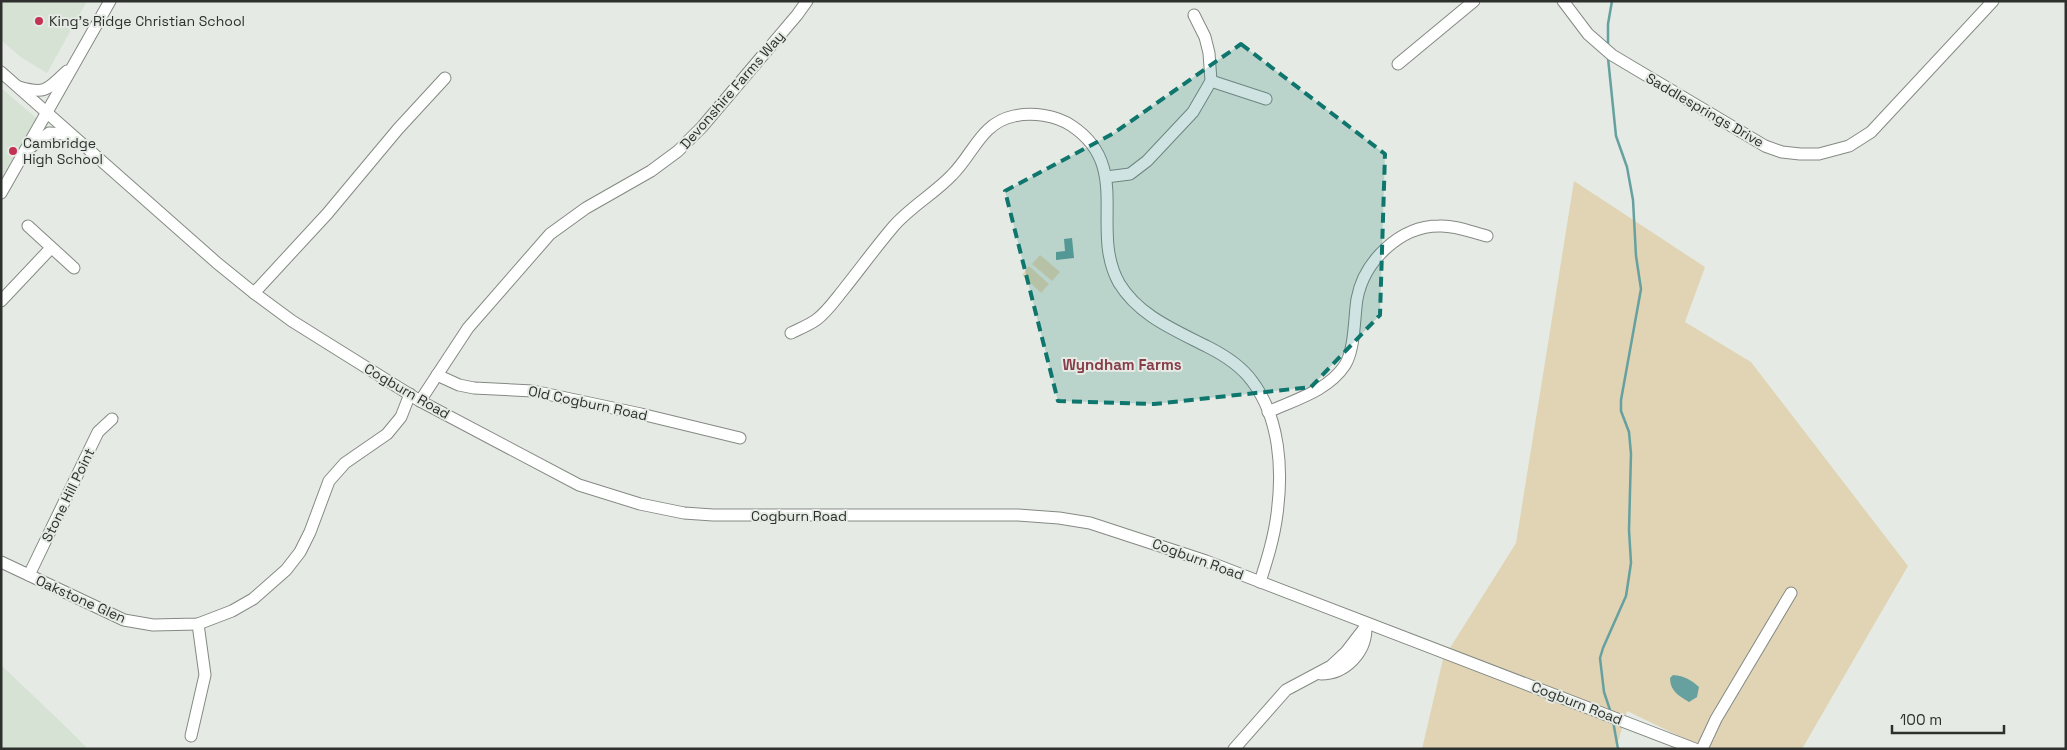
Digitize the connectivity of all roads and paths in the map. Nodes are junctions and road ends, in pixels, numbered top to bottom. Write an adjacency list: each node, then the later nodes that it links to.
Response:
1 (110, 1): 8 (street)
2 (807, 1): 26 (street, Devonshire Farms Way)
3 (1474, 1): 7 (street)
4 (1563, 1): 5 (street, Saddlesprings Drive)
5 (1993, 1)
6 (1194, 14): 11 (street)
7 (1398, 64)
8 (74, 65): 12 (street); 14 (street)
9 (1, 72): 12 (street, Cogburn Road)
10 (445, 78): 23 (street)
11 (1211, 80): 13 (street); 17 (street)
12 (17, 86): 14 (street, Cogburn Road)
13 (1266, 99)
14 (47, 113): 15 (street, Cogburn Road); 16 (street)
15 (70, 134): 16 (street); 23 (street, Cogburn Road)
16 (24, 154): 18 (street)
17 (1106, 177): 25 (street); 29 (street)
18 (1, 193)
19 (28, 226): 21 (street)
20 (1487, 236): 29 (street)
21 (51, 248): 22 (street); 24 (street)
22 (74, 268)
23 (254, 293): 27 (street, Cogburn Road)
24 (1, 301)
25 (791, 334)
26 (437, 375): 28 (street, Devonshire Farms Way); 31 (street, Old Cogburn Road)
27 (410, 394): 28 (street, Cogburn Road); 36 (street, Oakstone Glen)
28 (420, 401): 34 (street, Cogburn Road)
29 (1268, 412): 34 (street)
30 (112, 419): 33 (street, Stone Hill Point)
31 (740, 438)
32 (1, 562): 33 (street, Oakstone Glen)
33 (29, 575): 36 (street, Oakstone Glen)
34 (1260, 582): 37 (street, Cogburn Road)
35 (1791, 593): 41 (street)
36 (198, 624): 38 (street)
37 (1366, 624): 39 (street); 40 (street, Cogburn Road)
38 (191, 736)
39 (1234, 749)
40 (1695, 749)
41 (1702, 749)

